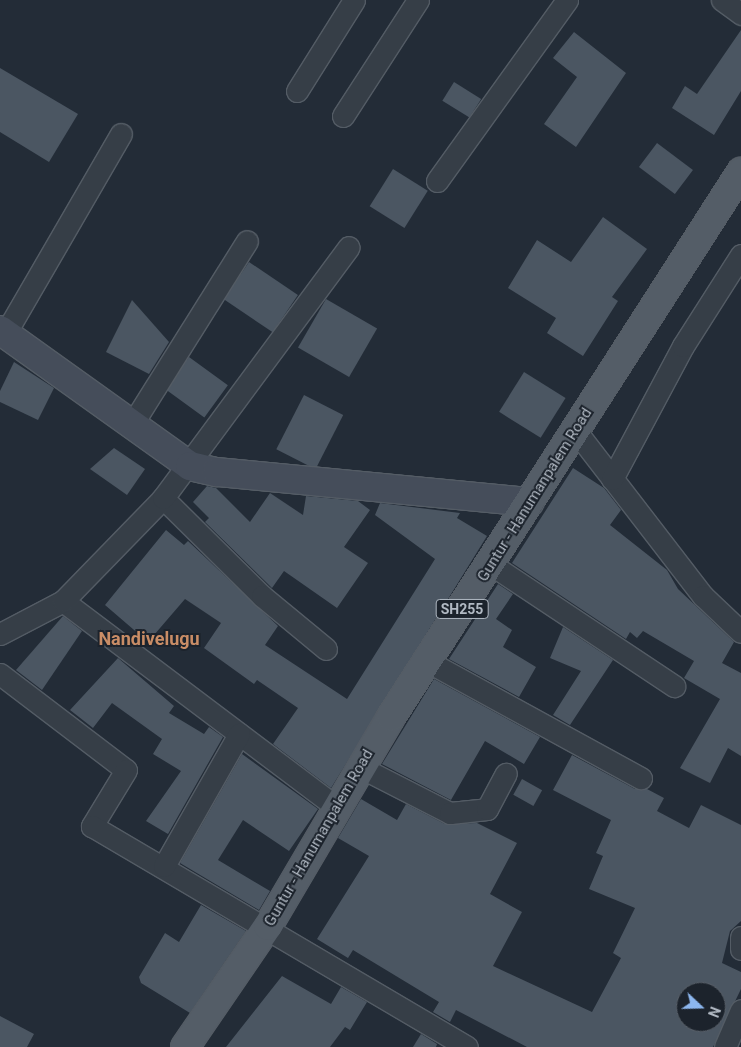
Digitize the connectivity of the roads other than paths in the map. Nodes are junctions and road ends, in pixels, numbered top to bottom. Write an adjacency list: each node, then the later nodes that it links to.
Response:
1 (354, 0): 6 (street)
2 (418, 0): 7 (street)
3 (567, 0): 10 (street)
4 (722, 0): 5 (street)
5 (741, 14)
6 (297, 91)
7 (343, 116)
8 (121, 134): 14 (street)
9 (741, 172): 16 (main road, Guntur - Hanumanpalem Road / SH255)
10 (437, 180)
11 (247, 241): 15 (street)
12 (349, 247): 17 (street)
13 (741, 255): 18 (street)
14 (2, 332): 15 (street)
15 (131, 426): 17 (street)
16 (575, 430): 18 (street); 20 (main road, Guntur - Hanumanpalem Road / SH255)
17 (190, 466): 19 (street); 20 (street)
18 (612, 479): 23 (street)
19 (163, 498): 22 (street); 25 (street)
20 (530, 502): 21 (main road, Guntur - Hanumanpalem Road / SH255)
21 (492, 565): 26 (main road, Guntur - Hanumanpalem Road / SH255); 28 (street)
22 (63, 601): 24 (street); 29 (street)
23 (741, 632)
24 (0, 634)
25 (326, 649)
26 (427, 661): 30 (main road, Guntur - Hanumanpalem Road / SH255); 32 (street)
27 (0, 674): 34 (street)
28 (674, 686)
29 (239, 734): 33 (street); 34 (street)
30 (360, 767): 31 (street); 33 (main road, Guntur - Hanumanpalem Road / SH255)
31 (506, 774)
32 (641, 778)
33 (336, 807): 35 (main road, Guntur - Hanumanpalem Road / SH255)
34 (164, 866): 35 (street)
35 (268, 926): 39 (main road, Guntur - Hanumanpalem Road / SH255); 40 (street)
36 (741, 938): 37 (street)
37 (741, 949)
38 (741, 1010): 41 (street)
39 (185, 1047)
40 (467, 1047)
41 (725, 1047)

